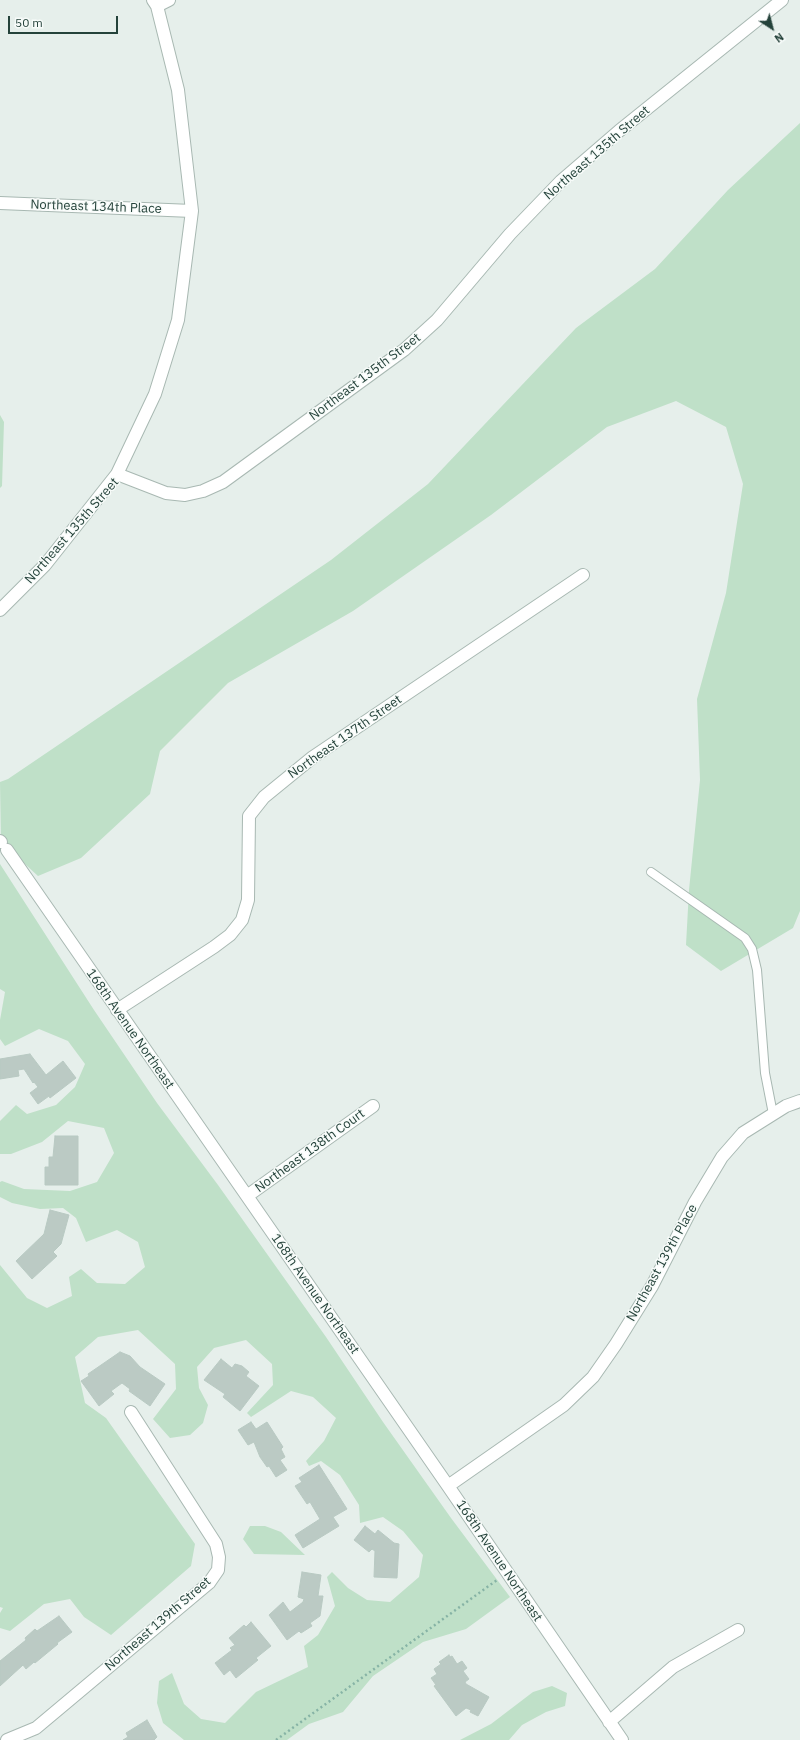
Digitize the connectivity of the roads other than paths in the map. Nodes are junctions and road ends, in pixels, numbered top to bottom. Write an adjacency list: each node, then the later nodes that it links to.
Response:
1 (169, 0): 3 (street)
2 (782, 0): 6 (street, Northeast 135th Street)
3 (155, 3): 5 (street)
4 (0, 203): 5 (street, Northeast 134th Place)
5 (192, 211): 6 (street)
6 (117, 474): 8 (street, Northeast 135th Street)
7 (584, 575): 11 (street, Northeast 137th Street)
8 (0, 610)
9 (3, 844): 11 (street, 168th Avenue Northeast)
10 (651, 872): 14 (lane)
11 (117, 1010): 15 (street, 168th Avenue Northeast)
12 (800, 1101): 14 (street, Northeast 139th Place)
13 (373, 1106): 15 (street, Northeast 138th Court)
14 (773, 1114): 17 (street, Northeast 139th Place)
15 (247, 1196): 17 (street, 168th Avenue Northeast)
16 (131, 1412): 20 (street, Northeast 139th Street)
17 (448, 1486): 19 (street, 168th Avenue Northeast)
18 (738, 1630): 19 (street)
19 (609, 1722): 21 (street, 168th Avenue Northeast)
20 (7, 1740)
21 (622, 1740)

